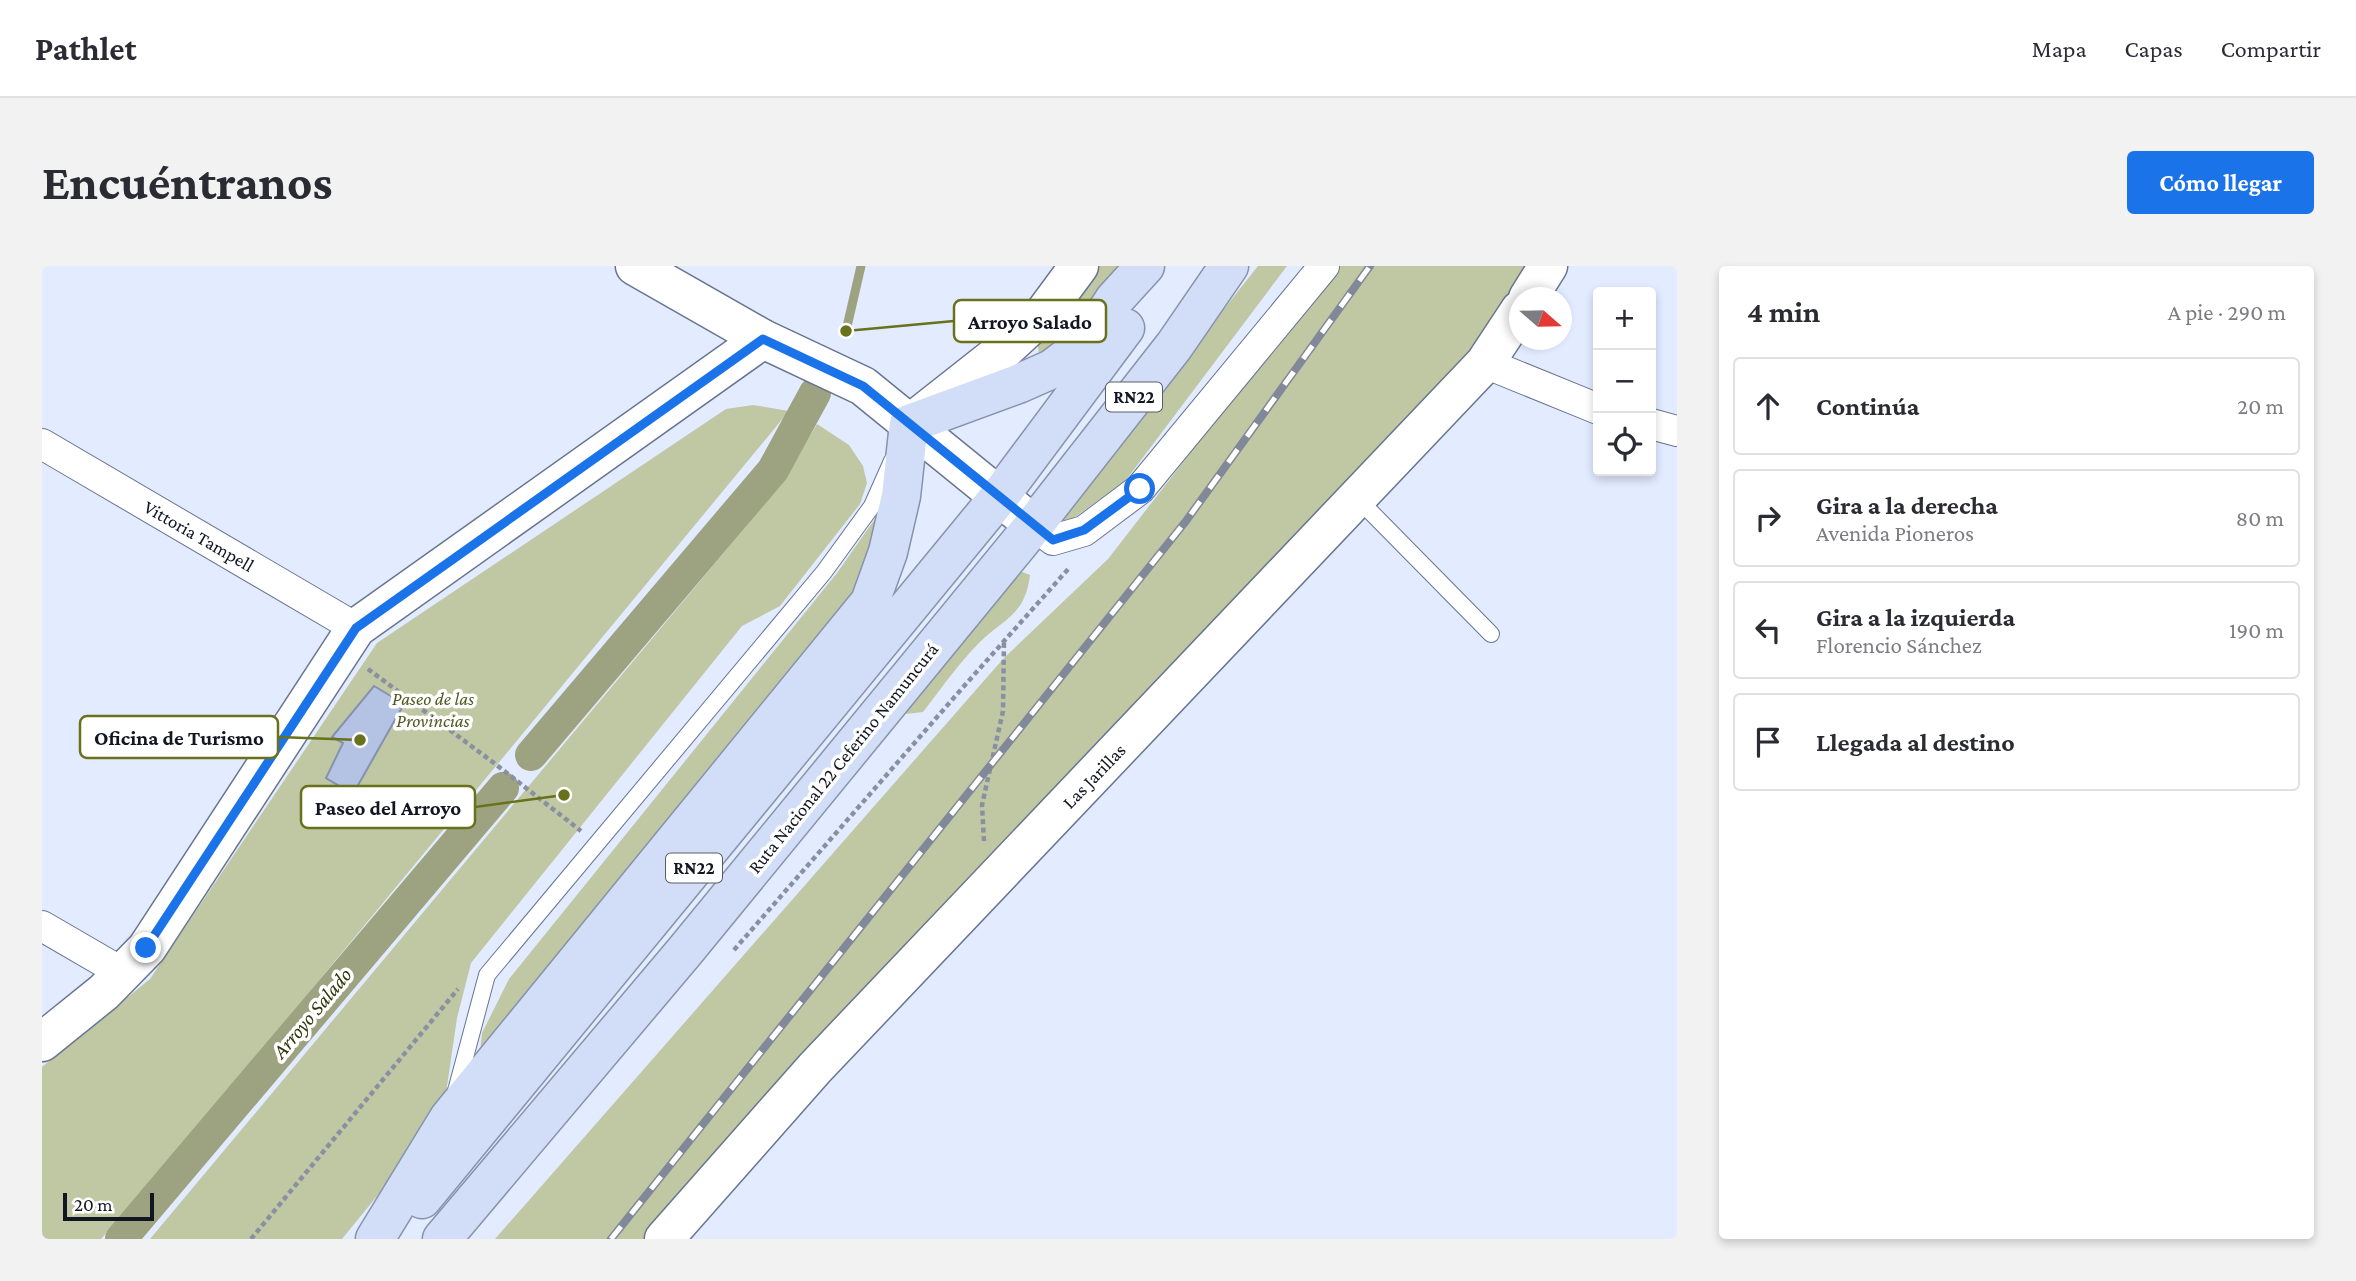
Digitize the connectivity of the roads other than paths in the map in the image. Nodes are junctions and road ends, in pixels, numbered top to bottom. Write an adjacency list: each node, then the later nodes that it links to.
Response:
1 (635, 266): 10 (street)
2 (1079, 266): 13 (street)
3 (1144, 266): 13 (highway)
4 (1170, 266): 17 (highway, RN22)
5 (1229, 266): 19 (highway, Ruta Nacional 22 Ceferino Namuncurá / RN22)
6 (1324, 266): 19 (street)
7 (1548, 266): 8 (street)
8 (1535, 287)
9 (1509, 327): 11 (street, Las Jarillas)
10 (763, 339): 13 (street); 21 (street)
11 (1485, 363): 12 (street); 18 (street, Las Jarillas)
12 (1593, 407)
13 (909, 424): 17 (street); 25 (lane); 25 (highway)
14 (1656, 425): 15 (street)
15 (1677, 431)
16 (42, 444): 21 (street, Vittoria Tampell)
17 (999, 497): 19 (street); 27 (highway, RN22)
18 (1357, 498): 20 (lane); 29 (street, Las Jarillas)
19 (1034, 525): 28 (highway, Ruta Nacional 22 Ceferino Namuncurá / RN22)
20 (1491, 634)
21 (349, 639): 23 (street)
22 (42, 926): 23 (street)
23 (123, 973): 24 (street)
24 (42, 1042)
25 (449, 1118): 26 (highway)
26 (375, 1239)
27 (390, 1239)
28 (442, 1239)
29 (664, 1239)

